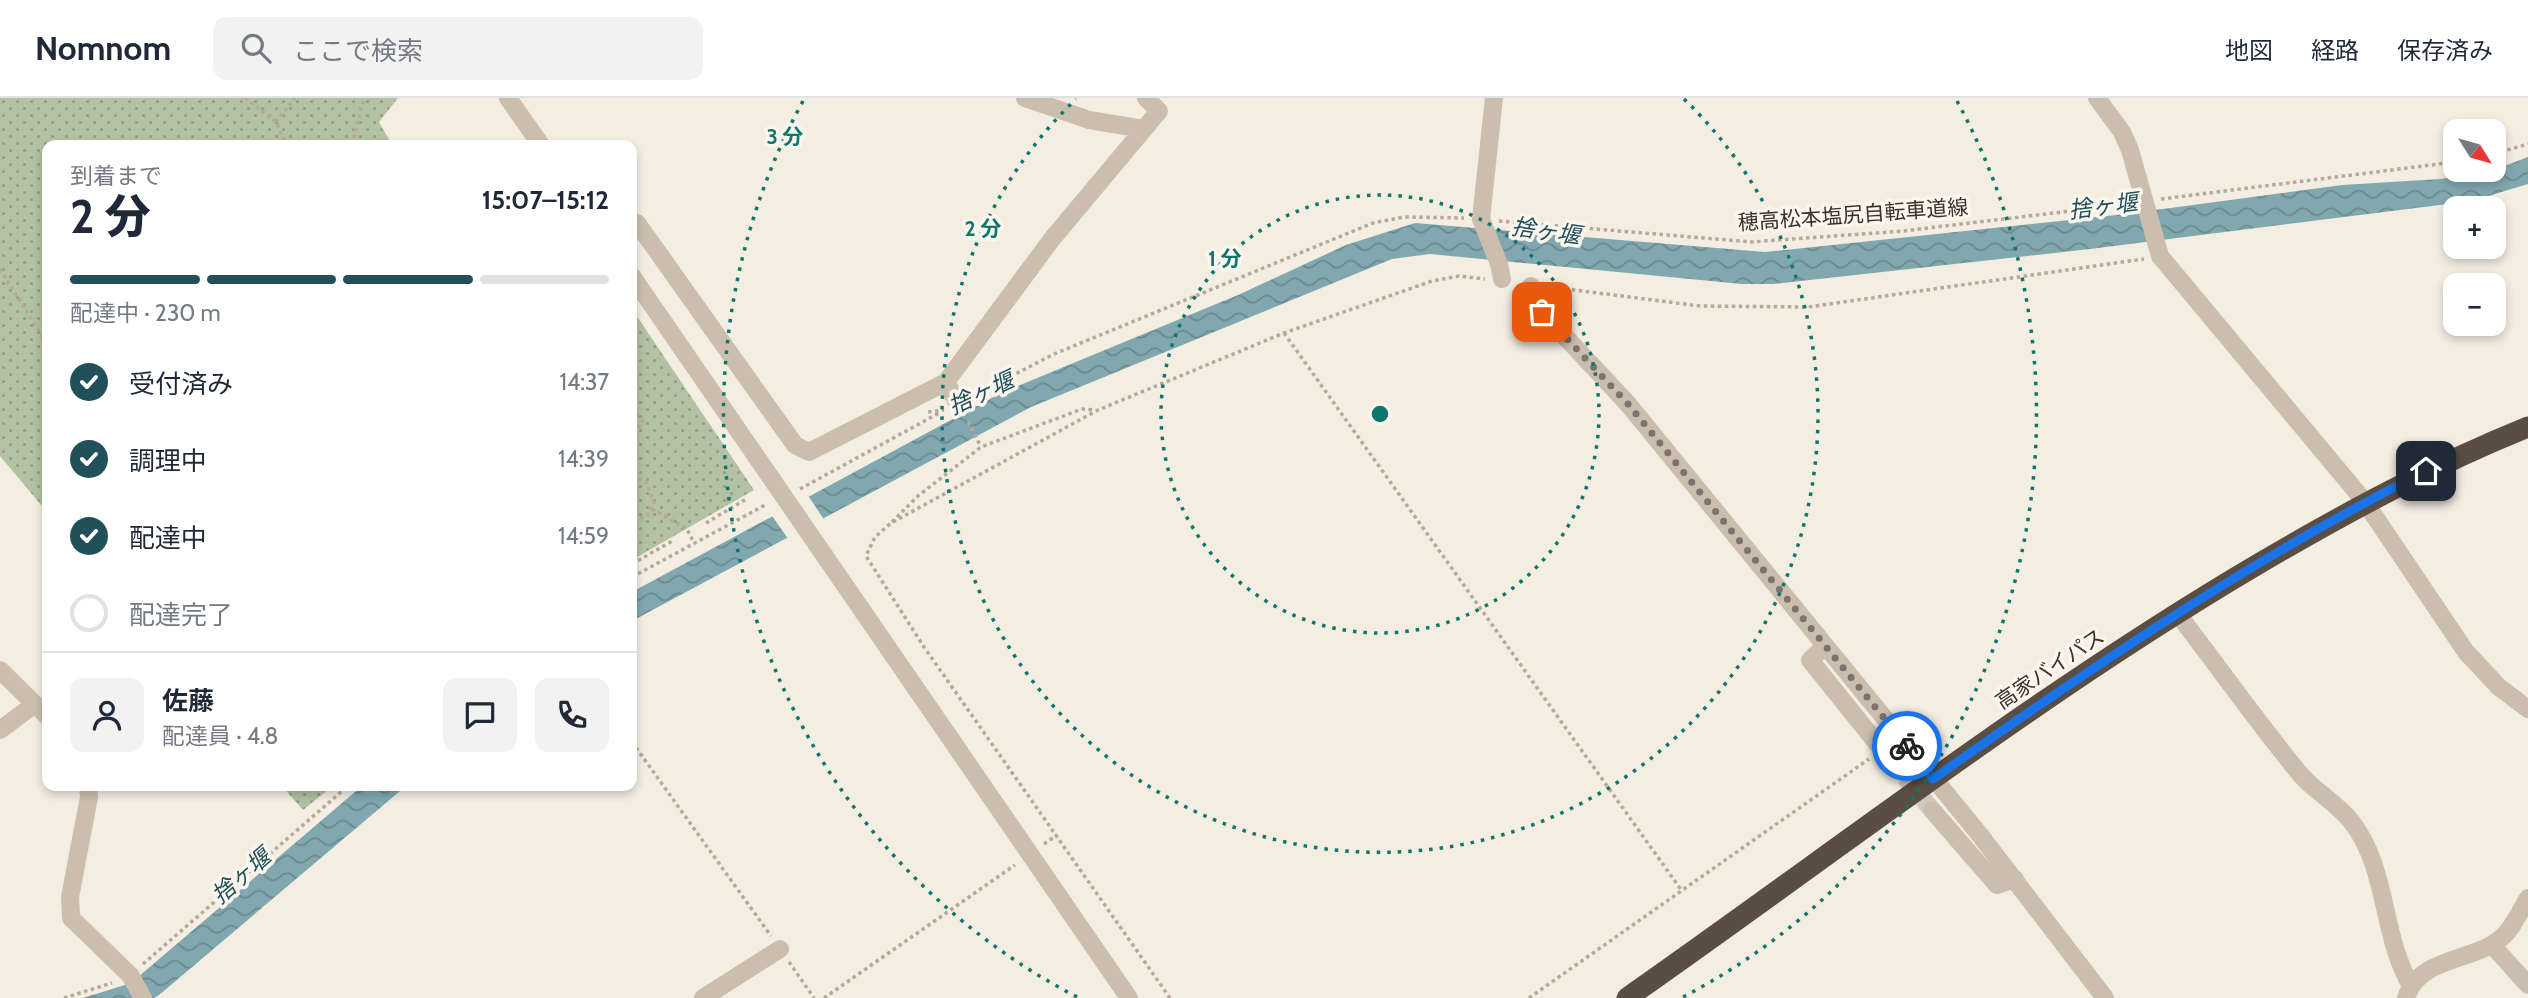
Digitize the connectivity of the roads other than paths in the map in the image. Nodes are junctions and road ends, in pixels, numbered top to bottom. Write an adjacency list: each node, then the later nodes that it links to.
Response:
1 (508, 98): 7 (street)
2 (1025, 98): 6 (street)
3 (1146, 98): 6 (street)
4 (1494, 98): 9 (street)
5 (2097, 98): 15 (street)
6 (1144, 129): 12 (street)
7 (537, 140)
8 (637, 223): 12 (street)
9 (1500, 272)
10 (637, 283): 34 (street)
11 (1531, 286): 17 (street)
12 (946, 382): 13 (street)
13 (964, 403)
14 (2528, 428): 15 (highway, 高家バイパス)
15 (2365, 502): 16 (highway, 高家バイパス); 19 (street)
16 (2177, 613): 23 (highway, 高家バイパス); 31 (street)
17 (1825, 646): 22 (street); 23 (street)
18 (0, 670): 20 (street)
19 (2528, 709)
20 (41, 710): 21 (street)
21 (0, 730)
22 (1885, 754)
23 (1933, 779): 26 (street); 35 (highway, 高家バイパス)
24 (89, 791): 32 (street)
25 (1932, 810): 26 (street)
26 (2015, 879): 36 (street)
27 (2528, 898): 28 (street)
28 (2492, 945): 30 (street); 31 (street)
29 (780, 948): 33 (street)
30 (2528, 985)
31 (2408, 991)
32 (143, 998)
33 (703, 998)
34 (1129, 998)
35 (1628, 998)
36 (2105, 998)

